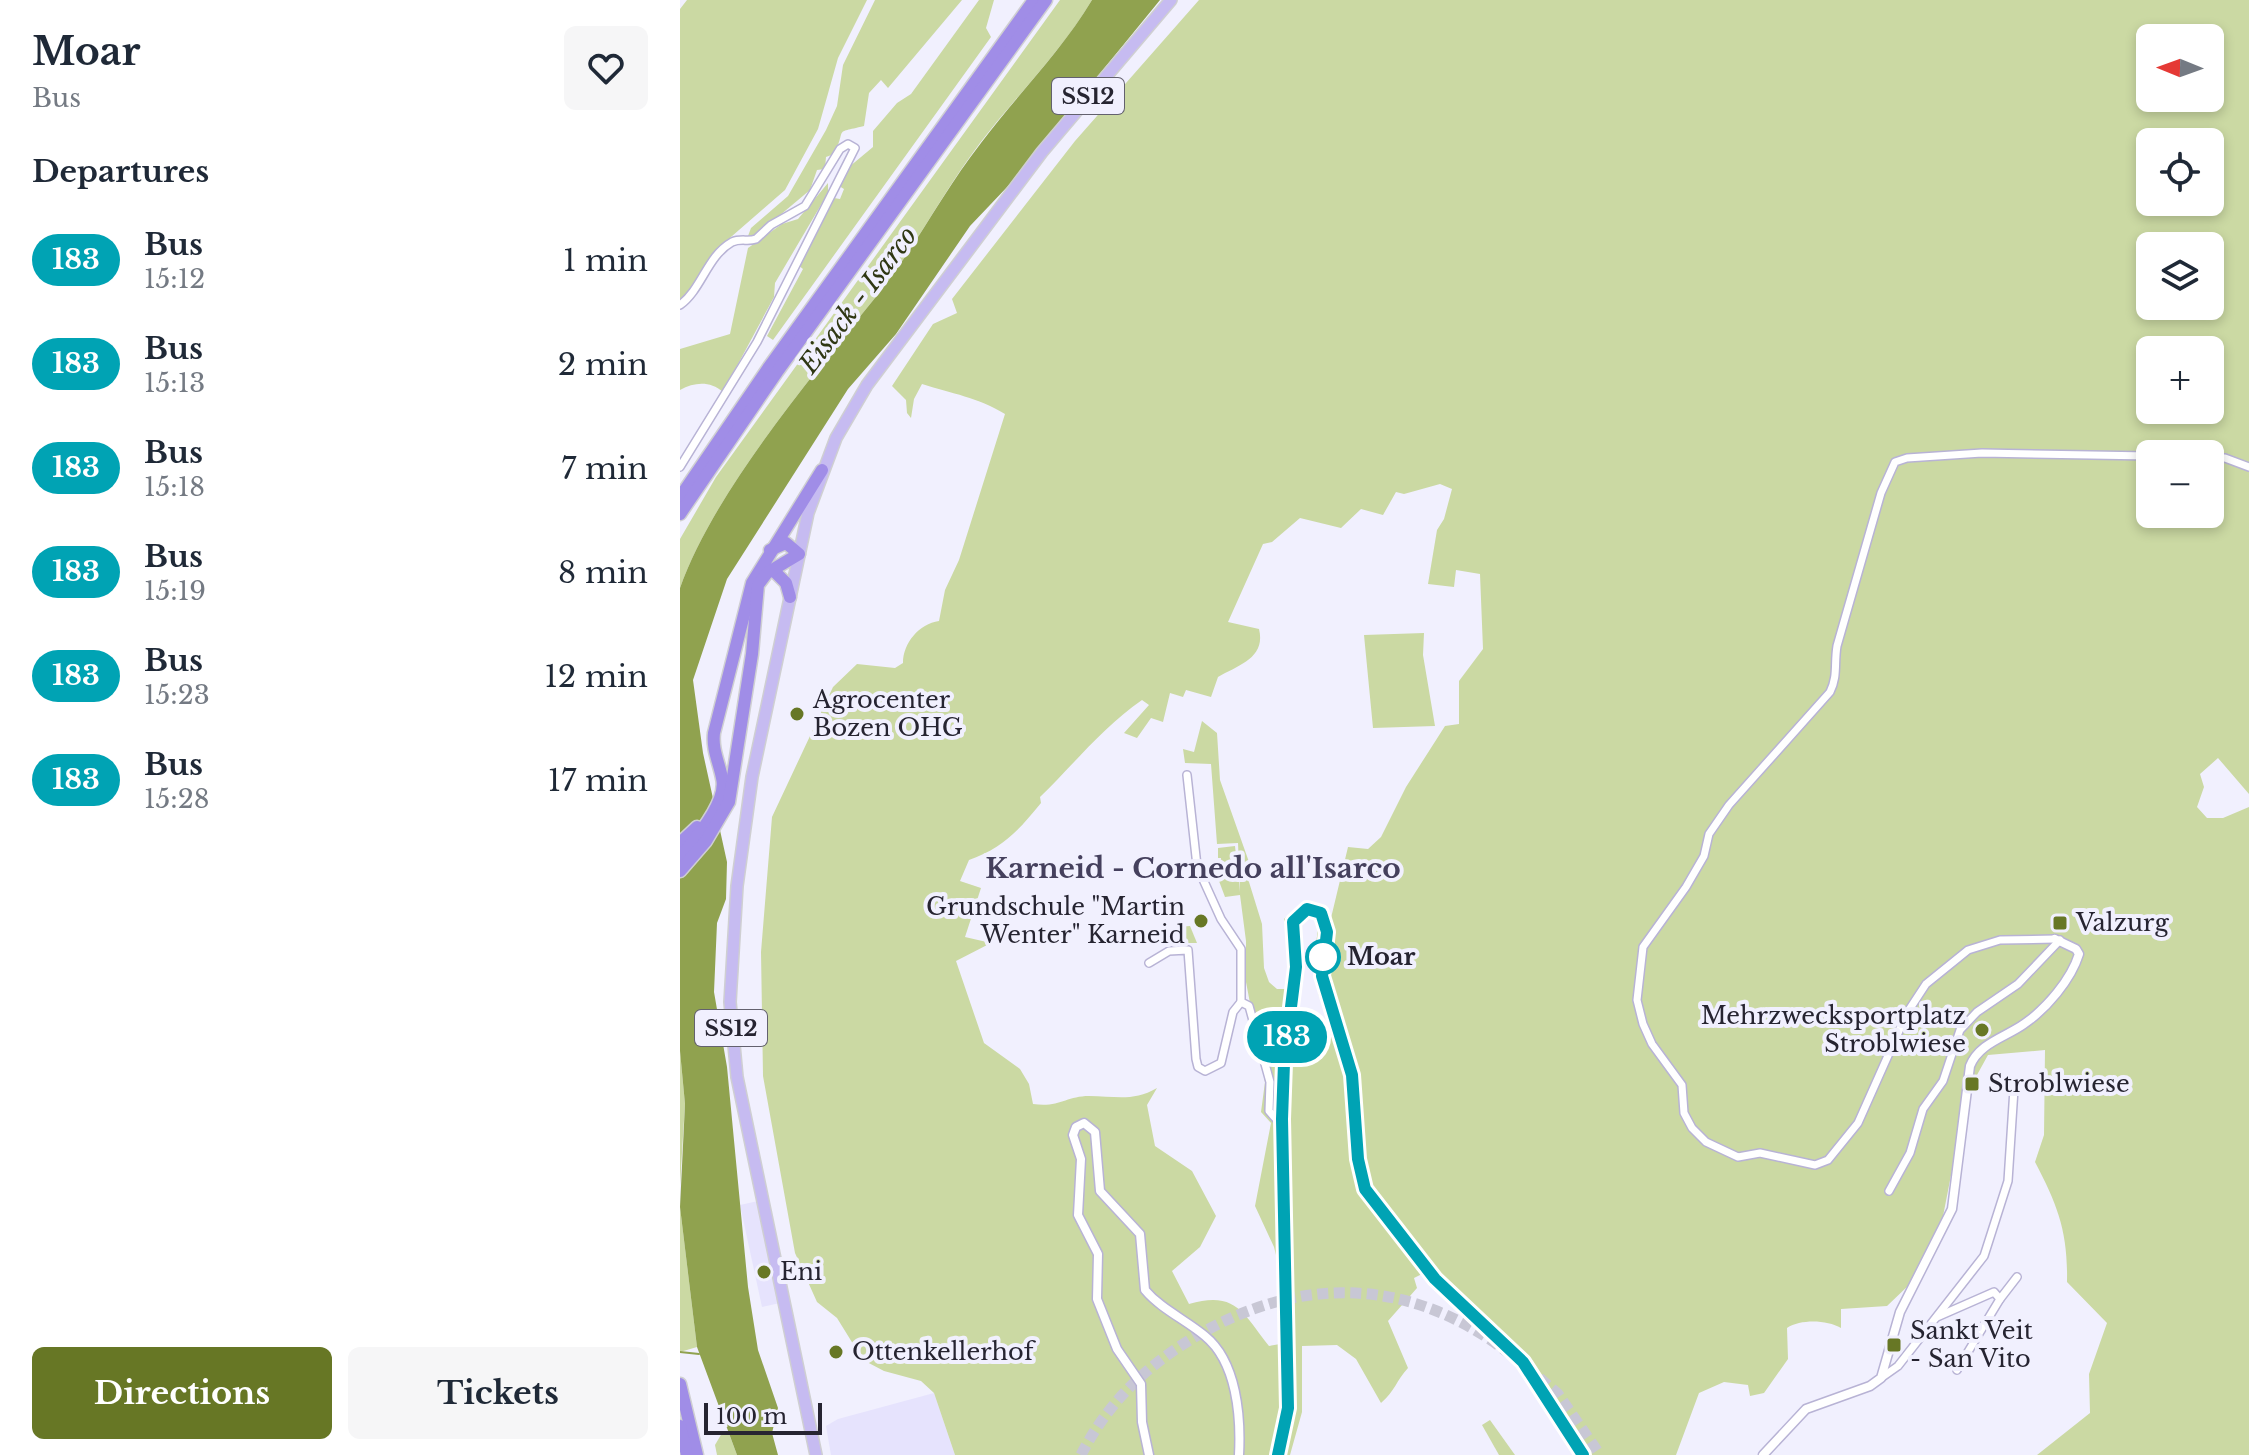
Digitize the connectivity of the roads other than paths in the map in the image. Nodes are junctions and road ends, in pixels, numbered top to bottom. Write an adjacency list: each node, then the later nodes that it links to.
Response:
1 (1034, 0): 10 (highway)
2 (1046, 0): 11 (highway)
3 (1171, 0): 9 (main road, SS12)
4 (680, 305): 7 (street)
5 (2136, 456): 22 (street)
6 (2224, 458): 8 (street)
7 (680, 467)
8 (2249, 467)
9 (822, 470): 12 (highway); 13 (main road, SS12)
10 (680, 497)
11 (680, 514)
12 (770, 550): 13 (highway); 17 (highway)
13 (799, 554): 14 (highway); 15 (main road, SS12)
14 (773, 570): 15 (highway); 17 (highway)
15 (790, 597): 37 (main road, SS12)
16 (1187, 775): 24 (street)
17 (722, 806): 18 (highway)
18 (712, 822): 19 (highway); 21 (highway)
19 (685, 844): 20 (highway)
20 (680, 857)
21 (680, 871)
22 (2058, 939): 27 (street); 32 (street)
23 (1149, 963): 24 (street)
24 (1241, 1002): 26 (street)
25 (2014, 1089): 30 (street)
26 (1282, 1119): 40 (street); 41 (street)
27 (1889, 1191)
28 (2017, 1277): 29 (street)
29 (2000, 1299): 30 (street); 31 (street)
30 (1935, 1318): 32 (street)
31 (1957, 1370)
32 (1881, 1378): 42 (street)
33 (680, 1384): 36 (highway)
34 (680, 1426): 35 (highway)
35 (687, 1455)
36 (697, 1455)
37 (816, 1455)
38 (1149, 1455): 39 (street)
39 (1239, 1455)
40 (1278, 1455)
41 (1583, 1455)
42 (1763, 1455)

